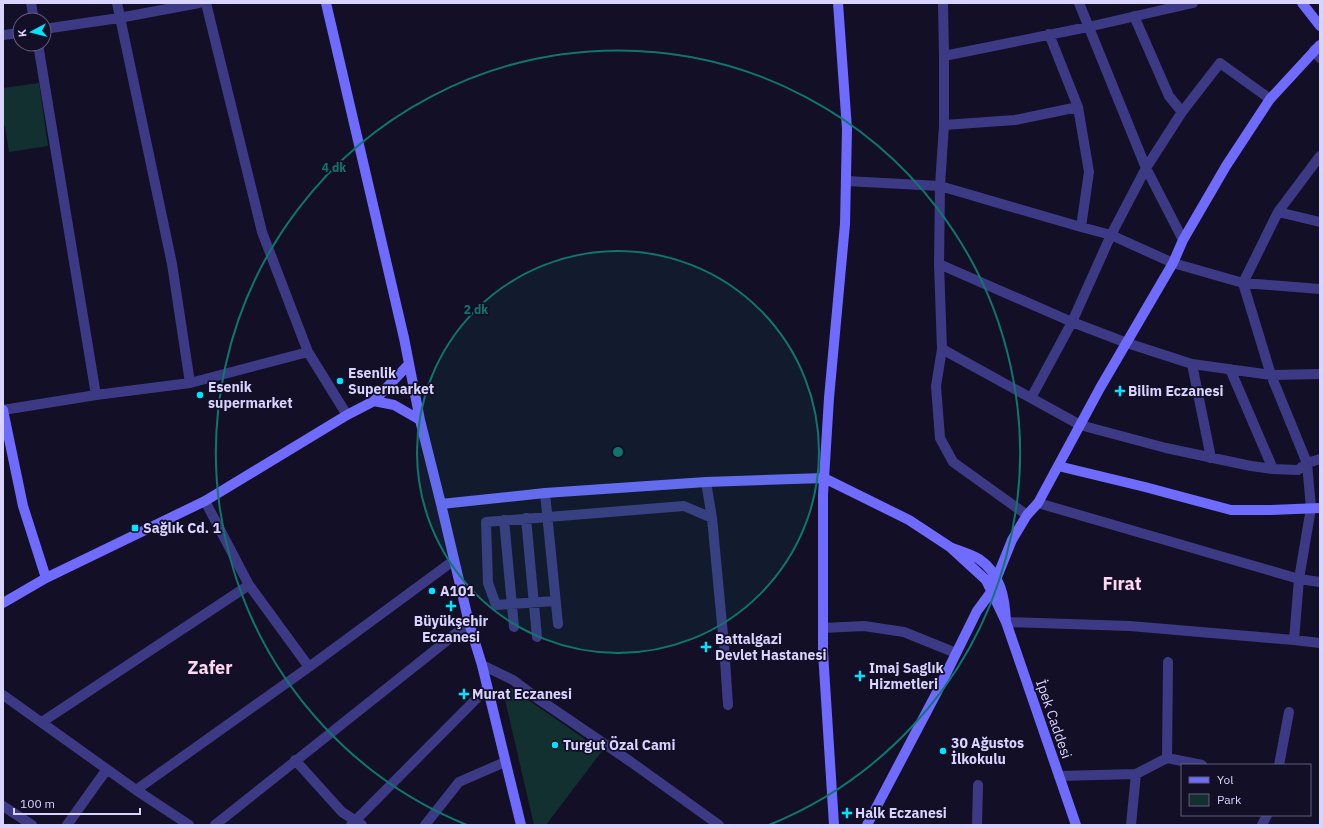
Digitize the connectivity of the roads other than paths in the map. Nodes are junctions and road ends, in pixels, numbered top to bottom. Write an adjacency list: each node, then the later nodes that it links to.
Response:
1 (117, 3): 11 (street)
2 (199, 3): 11 (street)
3 (206, 3): 39 (street)
4 (326, 3): 40 (main road)
5 (838, 3): 25 (main road)
6 (943, 3): 18 (street)
7 (1079, 3): 12 (street)
8 (1193, 3): 10 (street)
9 (1302, 3): 13 (main road)
10 (1134, 16): 12 (street); 21 (street)
11 (119, 18): 14 (street); 45 (street)
12 (1088, 26): 15 (street); 24 (street)
13 (1320, 26)
14 (52, 28)
15 (1049, 34): 18 (street); 20 (street)
16 (1318, 51): 19 (main road)
17 (39, 52): 46 (street)
18 (944, 56): 22 (street)
19 (1270, 99): 21 (street); 31 (main road)
20 (1078, 107): 22 (street); 29 (street)
21 (1182, 112): 24 (street)
22 (944, 125): 26 (street)
23 (1320, 156): 27 (street)
24 (1146, 168): 30 (street); 31 (street)
25 (846, 181): 26 (street); 58 (main road)
26 (940, 186): 29 (street); 33 (street)
27 (1278, 212): 28 (street); 34 (street)
28 (1320, 222)
29 (1081, 228): 30 (street)
30 (1111, 235): 32 (street); 36 (street)
31 (1183, 240): 32 (main road)
32 (1173, 263): 34 (street); 37 (main road)
33 (939, 264): 36 (street); 38 (street)
34 (1243, 283): 35 (street); 44 (street)
35 (1320, 289)
36 (1072, 322): 37 (street); 47 (street)
37 (1127, 343): 41 (street); 52 (main road)
38 (942, 349): 47 (street); 65 (street)
39 (308, 352): 45 (street); 50 (street)
40 (409, 364): 48 (main road); 51 (main road)
41 (1192, 364): 42 (street); 53 (street)
42 (1230, 369): 44 (street); 57 (street)
43 (1320, 374): 44 (street)
44 (1271, 375): 55 (street)
45 (190, 383): 46 (street)
46 (96, 395): 49 (street)
47 (1031, 398): 52 (street)
48 (374, 401): 50 (main road); 51 (main road)
49 (3, 410): 72 (main road)
50 (347, 415): 61 (main road)
51 (420, 420): 63 (main road)
52 (1080, 425): 53 (street); 56 (main road)
53 (1211, 458): 57 (street)
54 (1320, 460): 55 (street)
55 (1307, 463): 57 (street); 64 (street)
56 (1058, 466): 62 (main road); 64 (main road)
57 (1273, 469)
58 (824, 478): 59 (main road); 70 (main road); 86 (main road)
59 (706, 482): 60 (main road); 68 (street)
60 (545, 493): 63 (main road); 66 (street)
61 (205, 500): 72 (main road); 76 (street)
62 (1038, 503): 65 (main road); 74 (street)
63 (441, 504): 71 (main road)
64 (1315, 508): 74 (street)
65 (1027, 515): 73 (main road)
66 (547, 517): 67 (street); 68 (street); 78 (street)
67 (526, 518): 69 (street); 79 (street)
68 (712, 518): 96 (street)
69 (504, 520): 81 (street); 81 (street)
70 (950, 547): 73 (main road); 77 (main road)
71 (453, 561): 83 (main road); 93 (street)
72 (46, 578): 80 (main road)
73 (996, 578): 77 (main road); 82 (main road)
74 (1299, 579): 75 (street); 88 (street)
75 (1320, 582)
76 (249, 585): 93 (street); 98 (street)
77 (991, 592): 82 (main road); 90 (main road)
78 (555, 601): 79 (street); 84 (street)
79 (534, 603): 81 (street); 87 (street)
80 (3, 604)
81 (512, 604): 85 (street)
82 (1006, 622): 88 (street); 106 (main road, İpek Caddesi)
83 (468, 623): 92 (main road); 100 (street)
84 (558, 624)
85 (514, 627)
86 (823, 628): 90 (street); 119 (main road)
87 (537, 637)
88 (1294, 640): 89 (street)
89 (1320, 643)
90 (956, 653): 120 (main road)
91 (1168, 662): 99 (street)
92 (482, 665): 94 (main road); 118 (street)
93 (309, 667): 108 (street)
94 (487, 688): 101 (main road); 111 (street)
95 (3, 695): 98 (street)
96 (728, 705)
97 (1289, 712): 103 (street)
98 (42, 722): 104 (street)
99 (1167, 758): 102 (street); 105 (street)
100 (295, 760): 111 (street); 115 (street)
101 (505, 762): 116 (street); 117 (main road)
102 (1197, 764)
103 (1279, 764)
104 (107, 769): 108 (street); 113 (street)
105 (1136, 774): 106 (street); 123 (street)
106 (1059, 776): 122 (main road, İpek Caddesi)
107 (978, 785): 121 (street)
108 (136, 790): 114 (street)
109 (3, 806): 112 (street)
110 (1266, 816): 124 (street)
111 (356, 823)
112 (32, 825)
113 (67, 825)
114 (189, 825)
115 (215, 825)
116 (425, 825)
117 (521, 825)
118 (719, 825)
119 (834, 825)
120 (867, 825)
121 (977, 825)
122 (1076, 825)
123 (1131, 825)
124 (1262, 825)

